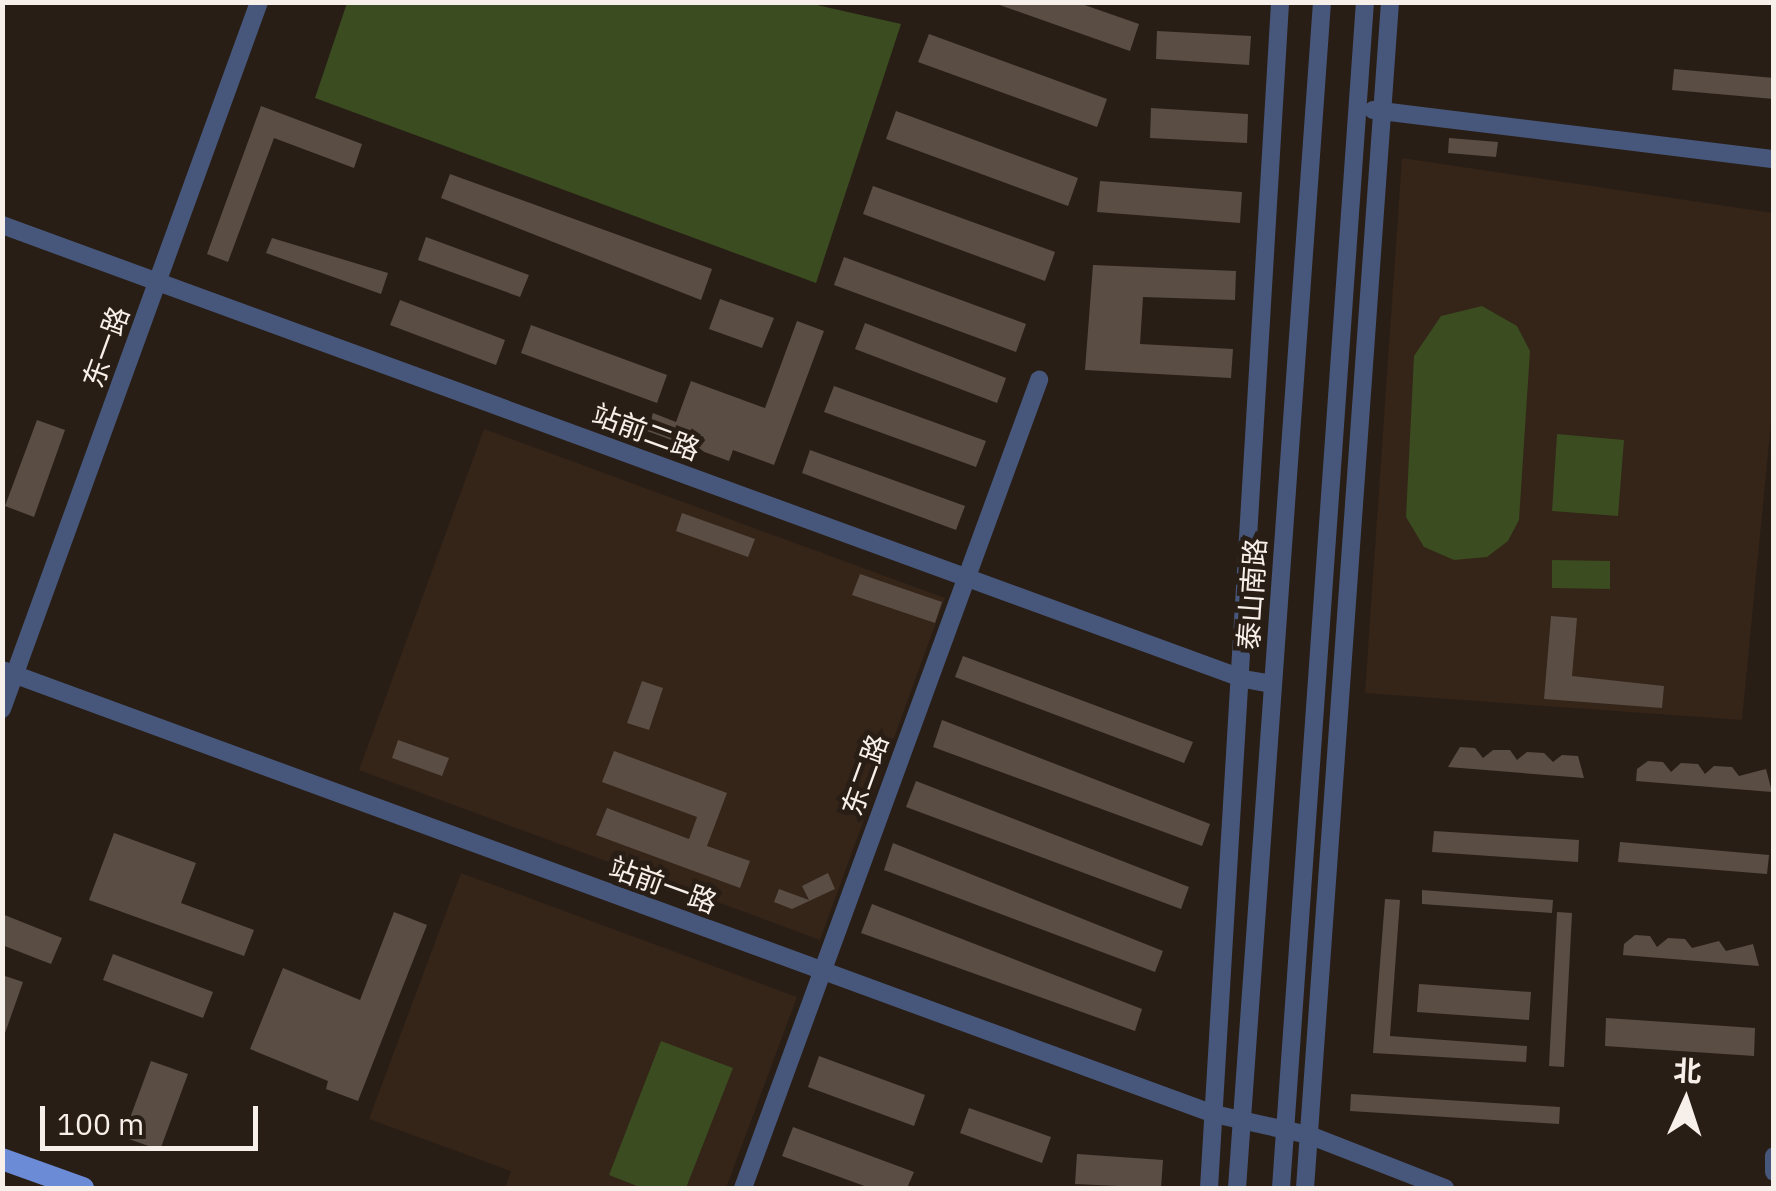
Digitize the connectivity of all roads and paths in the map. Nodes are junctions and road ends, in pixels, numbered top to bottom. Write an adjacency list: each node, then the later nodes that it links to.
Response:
1 (259, 2): 10 (street, 东一路)
2 (1280, 2): 14 (street)
3 (1322, 2): 15 (street, 泰山南路)
4 (1365, 2): 6 (street)
5 (1390, 2): 7 (street)
6 (1358, 107): 7 (street); 20 (street)
7 (1382, 112): 8 (street); 21 (street)
8 (1774, 159)
9 (2, 225): 10 (street, 站前二路)
10 (159, 283): 12 (street, 站前二路); 13 (street, 东一路)
11 (1038, 380): 12 (street, 东二路)
12 (966, 578): 14 (street, 站前二路); 17 (street, 东二路)
13 (9, 673): 16 (street, 东一路); 17 (street, 站前一路)
14 (1244, 679): 15 (street, 站前二路); 18 (street)
15 (1273, 684): 19 (street, 泰山南路)
16 (2, 709)
17 (822, 973): 18 (street, 站前一路); 26 (street, 东二路)
18 (1214, 1114): 19 (street, 站前一路); 27 (street)
19 (1241, 1121): 20 (street, 站前一路); 28 (street, 泰山南路)
20 (1285, 1129): 21 (street, 站前一路); 29 (street)
21 (1308, 1135): 30 (street); 31 (street, 站前一路)
22 (1774, 1156): 24 (street)
23 (2, 1159): 25 (main road)
24 (1774, 1172)
25 (83, 1188)
26 (742, 1188)
27 (1208, 1188)
28 (1237, 1188)
29 (1282, 1188)
30 (1305, 1188)
31 (1444, 1188)

